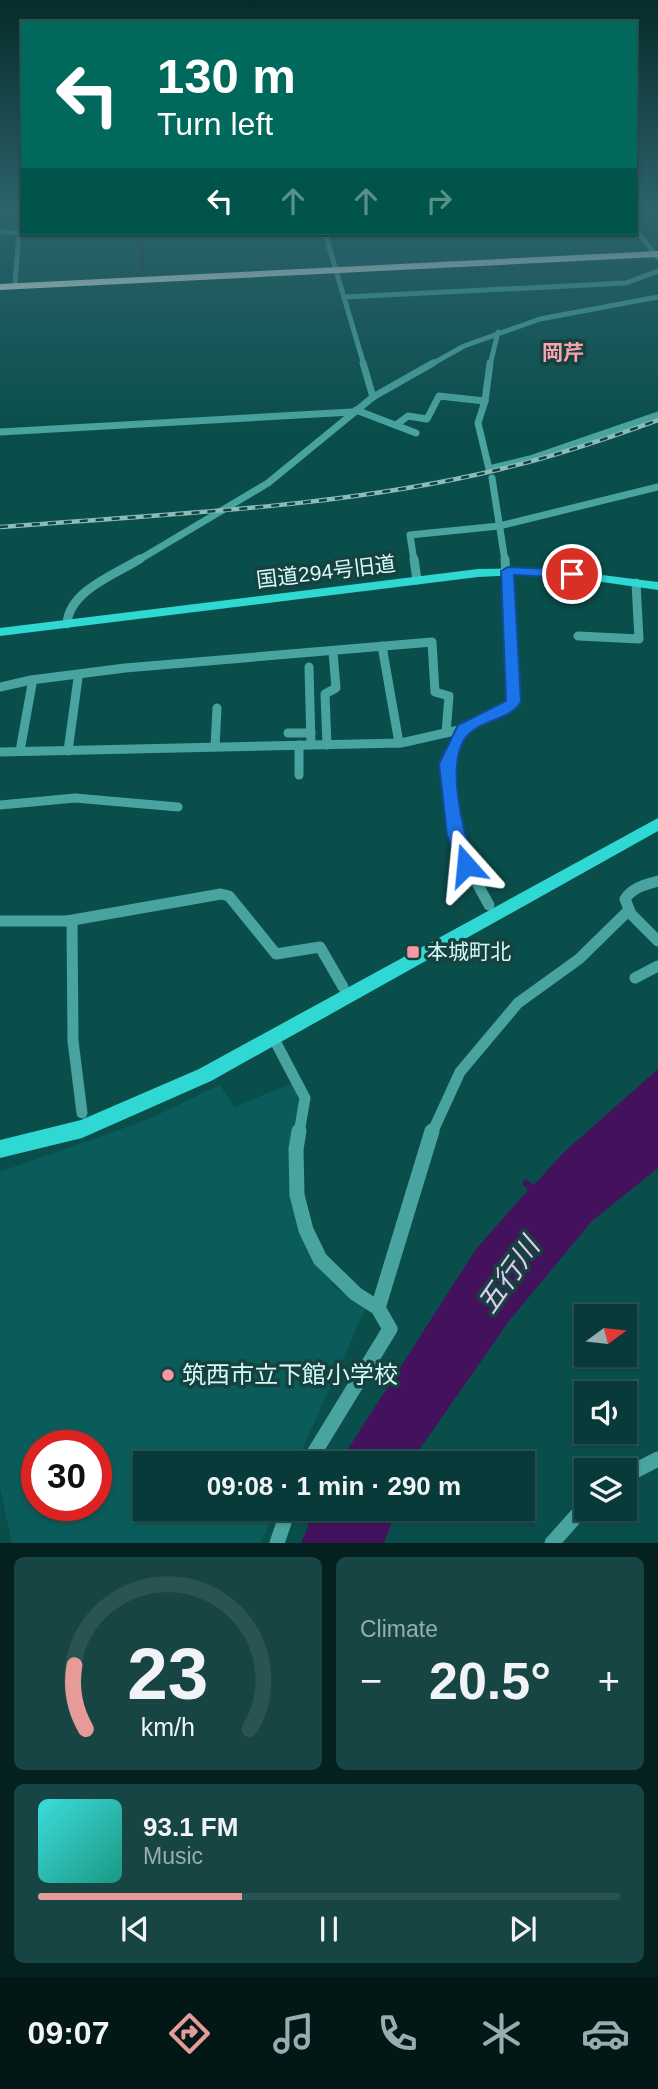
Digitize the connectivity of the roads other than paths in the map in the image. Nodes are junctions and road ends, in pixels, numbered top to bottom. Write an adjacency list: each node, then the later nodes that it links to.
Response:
1 (39, 283): 4 (highway)
2 (340, 283): 5 (street)
3 (626, 283): 5 (street)
4 (0, 285)
5 (345, 297): 8 (street)
6 (658, 297): 7 (street)
7 (498, 332): 8 (street); 9 (street)
8 (373, 397): 10 (street)
9 (485, 401): 11 (street); 12 (street)
10 (355, 411): 12 (street); 13 (street); 22 (street)
11 (658, 415)
12 (396, 425): 14 (street)
13 (0, 432)
14 (416, 433)
15 (492, 478): 17 (street)
16 (658, 487): 17 (street)
17 (499, 526): 18 (street); 19 (street)
18 (508, 571): 19 (street, 国道294号旧道); 20 (street, 国道294号旧道); 32 (street)
19 (417, 580): 22 (street, 国道294号旧道)
20 (636, 583): 21 (street, 国道294号旧道); 24 (street)
21 (658, 586)
22 (67, 624): 23 (street, 国道294号旧道)
23 (0, 632)
24 (578, 636)
25 (382, 646): 26 (street); 35 (street); 36 (street)
26 (333, 652): 30 (street); 39 (street)
27 (309, 667): 34 (street)
28 (78, 678): 42 (street)
29 (32, 684): 41 (street)
30 (0, 687)
31 (217, 708): 40 (street)
32 (463, 729): 35 (street); 49 (street)
33 (288, 733): 34 (street)
34 (311, 733): 38 (street)
35 (446, 733): 36 (street)
36 (399, 743): 39 (street)
37 (299, 745): 38 (street); 40 (street); 44 (street)
38 (312, 745): 39 (street)
39 (327, 745)
40 (215, 747): 42 (street)
41 (20, 751): 42 (street); 43 (street)
42 (68, 751)
43 (0, 752)
44 (299, 775)
45 (0, 805): 46 (street)
46 (178, 807)
47 (658, 824): 57 (street)
48 (658, 881): 50 (street)
49 (489, 905)
50 (627, 912): 53 (street); 60 (street)
51 (0, 920): 52 (street)
52 (67, 921): 56 (street); 58 (street)
53 (658, 941)
54 (658, 966): 55 (street)
55 (635, 978)
56 (342, 987)
57 (274, 1039): 59 (street); 60 (street)
58 (82, 1113)
59 (0, 1149)
60 (378, 1308): 61 (street)
61 (315, 1451)
62 (658, 1459): 63 (street)
63 (637, 1470)
64 (574, 1518): 67 (street)
65 (285, 1521): 66 (street)
66 (277, 1543)
67 (552, 1543)

